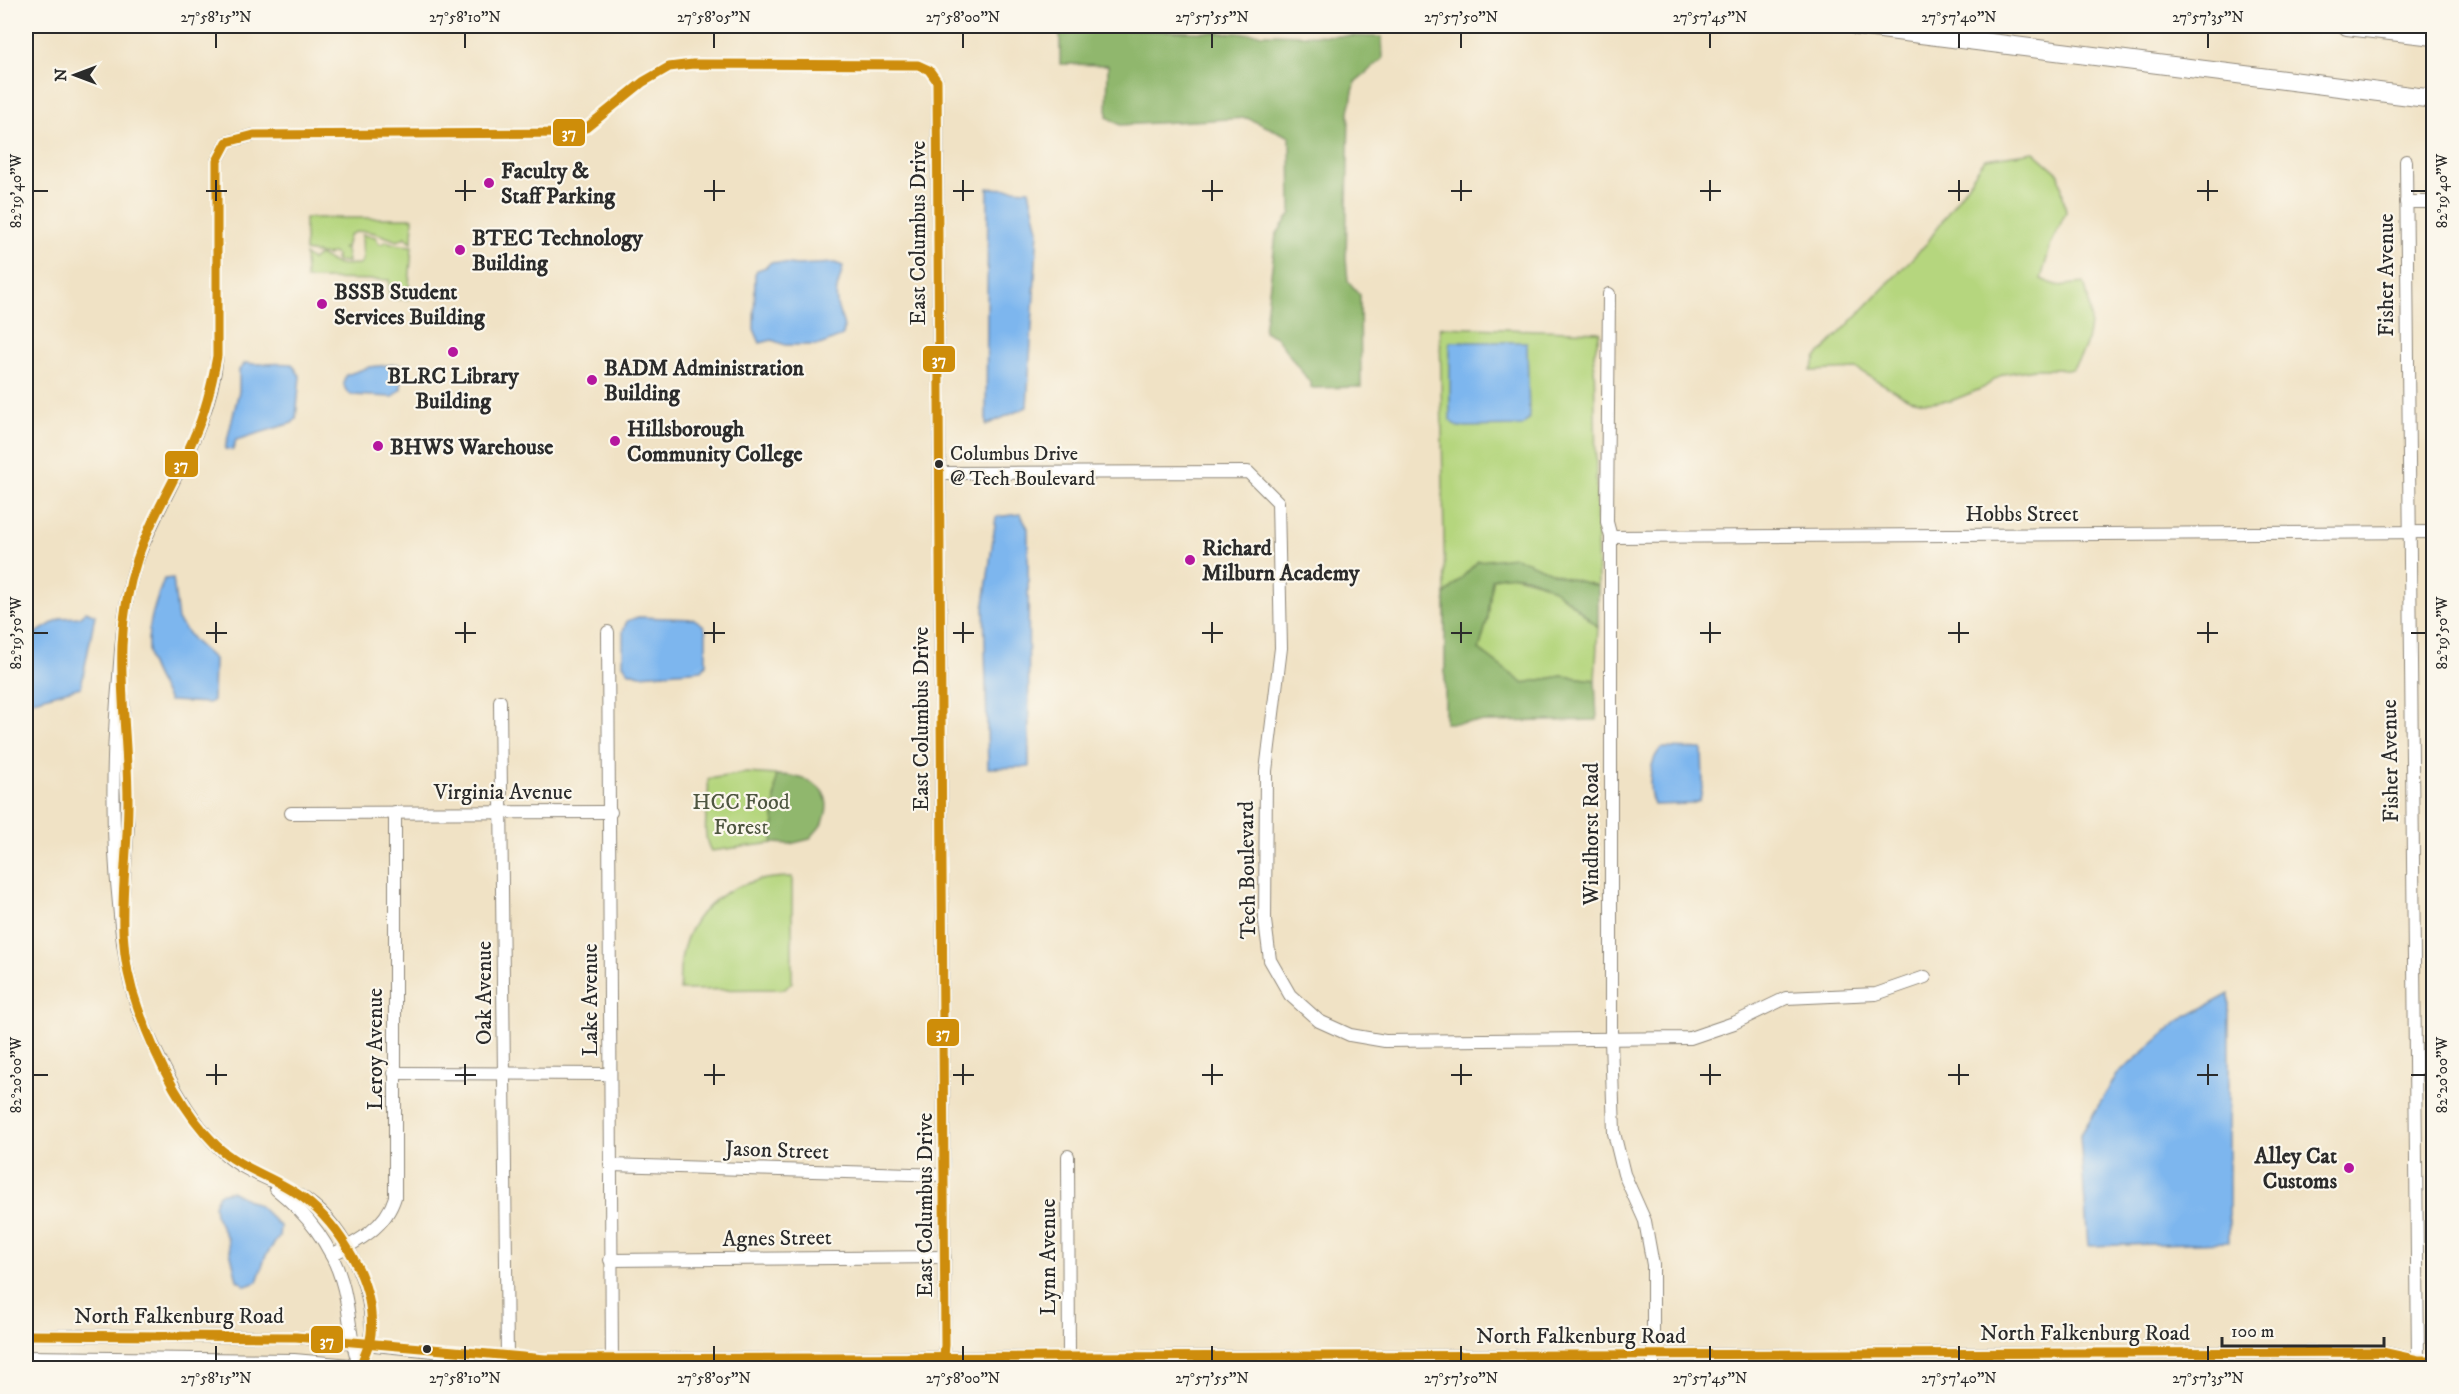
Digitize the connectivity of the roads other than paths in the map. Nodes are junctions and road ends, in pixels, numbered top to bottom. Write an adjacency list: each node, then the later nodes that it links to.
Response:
1 (1857, 26): 5 (highway)
2 (2347, 26): 3 (highway)
3 (2433, 36)
4 (937, 81): 11 (street, East Columbus Drive)
5 (2433, 99)
6 (254, 135): 16 (street)
7 (2406, 161): 8 (street, Fisher Avenue)
8 (2406, 202): 9 (street); 12 (street, Fisher Avenue)
9 (2433, 202)
10 (1609, 294): 14 (street, Windhorst Road)
11 (940, 473): 26 (street, Tech Boulevard); 32 (street, East Columbus Drive)
12 (2408, 531): 13 (street, Hobbs Street); 14 (street, Hobbs Street); 46 (street, Fisher Avenue)
13 (2433, 532)
14 (1611, 537): 26 (street, Windhorst Road)
15 (608, 632): 22 (street, Lake Avenue)
16 (120, 664): 18 (street); 19 (street)
17 (500, 701): 20 (street, Oak Avenue)
18 (112, 800): 19 (street); 24 (street)
19 (128, 800): 24 (street)
20 (503, 811): 21 (street, Virginia Avenue); 22 (street, Virginia Avenue); 28 (street, Oak Avenue)
21 (395, 812): 23 (street, Virginia Avenue); 27 (street, Leroy Avenue)
22 (611, 812): 29 (street, Lake Avenue)
23 (291, 813)
24 (120, 922): 33 (street)
25 (1924, 977): 26 (street, Tech Boulevard)
26 (1611, 1039): 48 (street, Windhorst Road)
27 (394, 1073): 28 (street); 34 (street, Leroy Avenue)
28 (505, 1074): 29 (street); 45 (street, Oak Avenue)
29 (609, 1074): 31 (street, Lake Avenue)
30 (1068, 1156): 44 (street, Lynn Avenue)
31 (610, 1165): 32 (street, Jason Street); 37 (street, Lake Avenue)
32 (944, 1175): 36 (street, East Columbus Drive)
33 (259, 1176): 34 (street); 35 (street)
34 (347, 1247): 35 (street, Leroy Avenue); 40 (street)
35 (331, 1255): 39 (street)
36 (945, 1257): 37 (street, Agnes Street); 43 (street, East Columbus Drive)
37 (610, 1260): 49 (street, Lake Avenue)
38 (26, 1335): 39 (street, North Falkenburg Road)
39 (351, 1343): 40 (street, North Falkenburg Road); 50 (street)
40 (369, 1345): 45 (street, North Falkenburg Road); 50 (street)
41 (2038, 1354): 46 (street, North Falkenburg Road); 48 (street, North Falkenburg Road); 54 (street)
42 (26, 1357): 50 (street, North Falkenburg Road)
43 (944, 1357): 44 (street, North Falkenburg Road); 49 (street, North Falkenburg Road); 52 (street, East Columbus Drive); 53 (street, East Columbus Drive)
44 (1069, 1357): 48 (street, North Falkenburg Road)
45 (507, 1358): 49 (street, North Falkenburg Road)
46 (2418, 1360): 47 (street, North Falkenburg Road); 55 (street, North Falkenburg Road)
47 (2433, 1360)
48 (1653, 1362)
49 (612, 1364)
50 (360, 1367): 51 (street, North Falkenburg Road)
51 (384, 1368)
52 (938, 1368)
53 (950, 1368)
54 (2038, 1368)
55 (2395, 1368)

